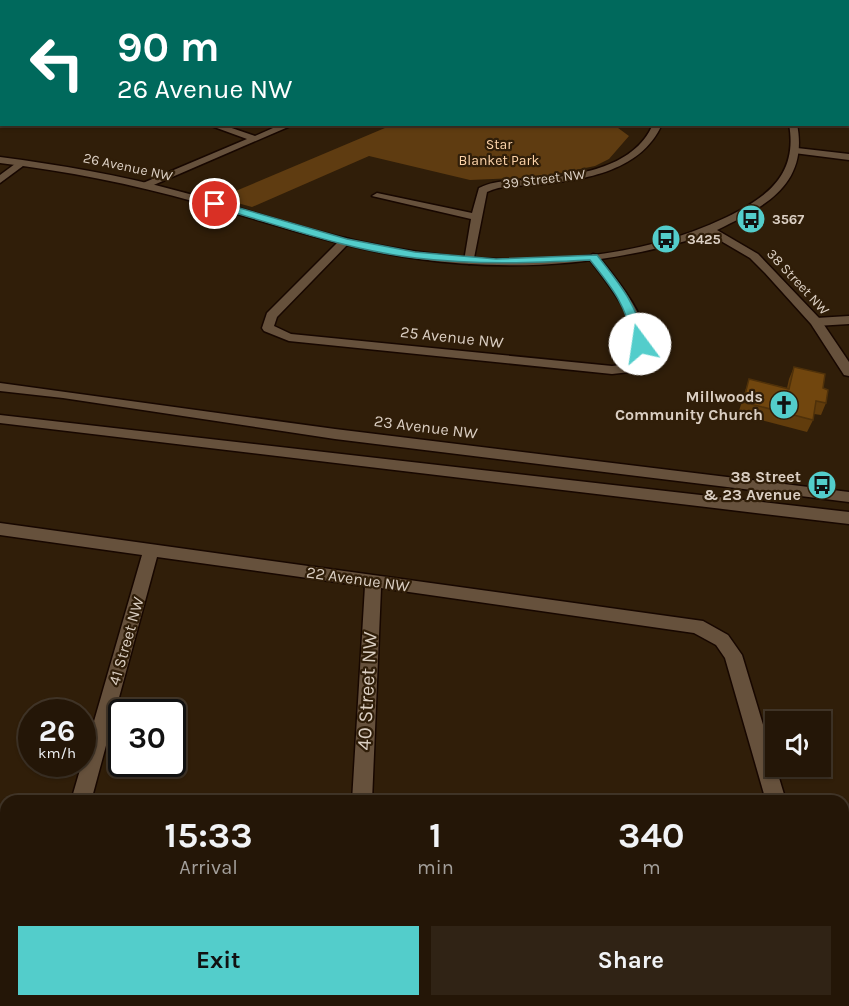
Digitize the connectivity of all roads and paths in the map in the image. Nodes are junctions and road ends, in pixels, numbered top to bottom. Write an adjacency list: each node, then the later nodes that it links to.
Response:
1 (216, 126): 5 (street)
2 (286, 126): 5 (street)
3 (657, 126): 13 (street, 39 Street NW)
4 (793, 126): 6 (street)
5 (255, 139): 11 (street)
6 (797, 151): 7 (street); 14 (street, 26 Avenue NW)
7 (849, 157)
8 (0, 160): 9 (street, 26 Avenue NW)
9 (22, 163): 10 (street); 11 (street, 26 Avenue NW)
10 (0, 180)
11 (146, 185): 15 (street, 26 Avenue NW)
12 (377, 196): 13 (street)
13 (476, 217): 17 (street, 39 Street NW)
14 (710, 230): 16 (street, 26 Avenue NW); 19 (street, 38 Street NW)
15 (345, 241): 16 (street, 25 Avenue NW); 17 (street, 26 Avenue NW)
16 (593, 257): 17 (street, 26 Avenue NW)
17 (469, 261)
18 (849, 320): 19 (street)
19 (816, 322): 20 (street, 38 Street NW)
20 (849, 372)
21 (0, 387): 23 (street, 23 Avenue NW)
22 (0, 419): 24 (street)
23 (849, 497)
24 (849, 518)
25 (0, 529): 26 (street, 22 Avenue NW)
26 (151, 550): 27 (street, 22 Avenue NW); 28 (street, 41 Street NW)
27 (373, 581): 29 (street, 40 Street NW); 30 (street, 22 Avenue NW)
28 (83, 795)
29 (362, 795)
30 (774, 795)

